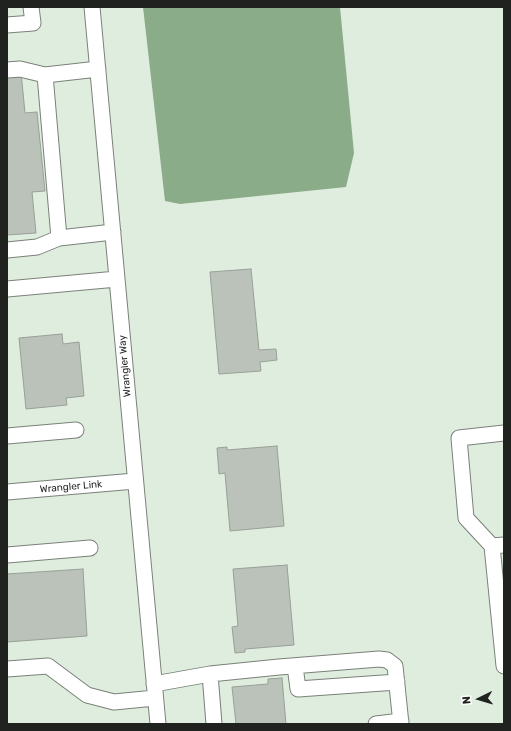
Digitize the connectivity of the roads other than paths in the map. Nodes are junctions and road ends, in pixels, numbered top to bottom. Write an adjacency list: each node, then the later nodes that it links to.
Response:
1 (31, 7): 3 (street)
2 (92, 7): 4 (street, Wrangler Way)
3 (7, 25)
4 (98, 69): 6 (street); 7 (street, Wrangler Way)
5 (7, 70): 6 (street)
6 (45, 75): 8 (street)
7 (113, 232): 8 (street); 10 (street, Wrangler Way)
8 (59, 238): 9 (street)
9 (7, 250)
10 (117, 279): 11 (street); 15 (street, Wrangler Way)
11 (7, 289)
12 (76, 430): 14 (street)
13 (504, 433): 17 (street)
14 (7, 436)
15 (135, 481): 16 (street, Wrangler Link); 25 (street, Wrangler Way)
16 (7, 492)
17 (498, 545): 21 (street)
18 (90, 548): 19 (street)
19 (7, 555)
20 (295, 666): 23 (street); 24 (street); 24 (street)
21 (504, 666)
22 (7, 669): 25 (street)
23 (210, 674): 25 (street); 28 (street)
24 (396, 682): 26 (street)
25 (154, 691): 27 (street, Wrangler Way)
26 (401, 723): 29 (street)
27 (158, 724)
28 (214, 724)
29 (376, 724)

